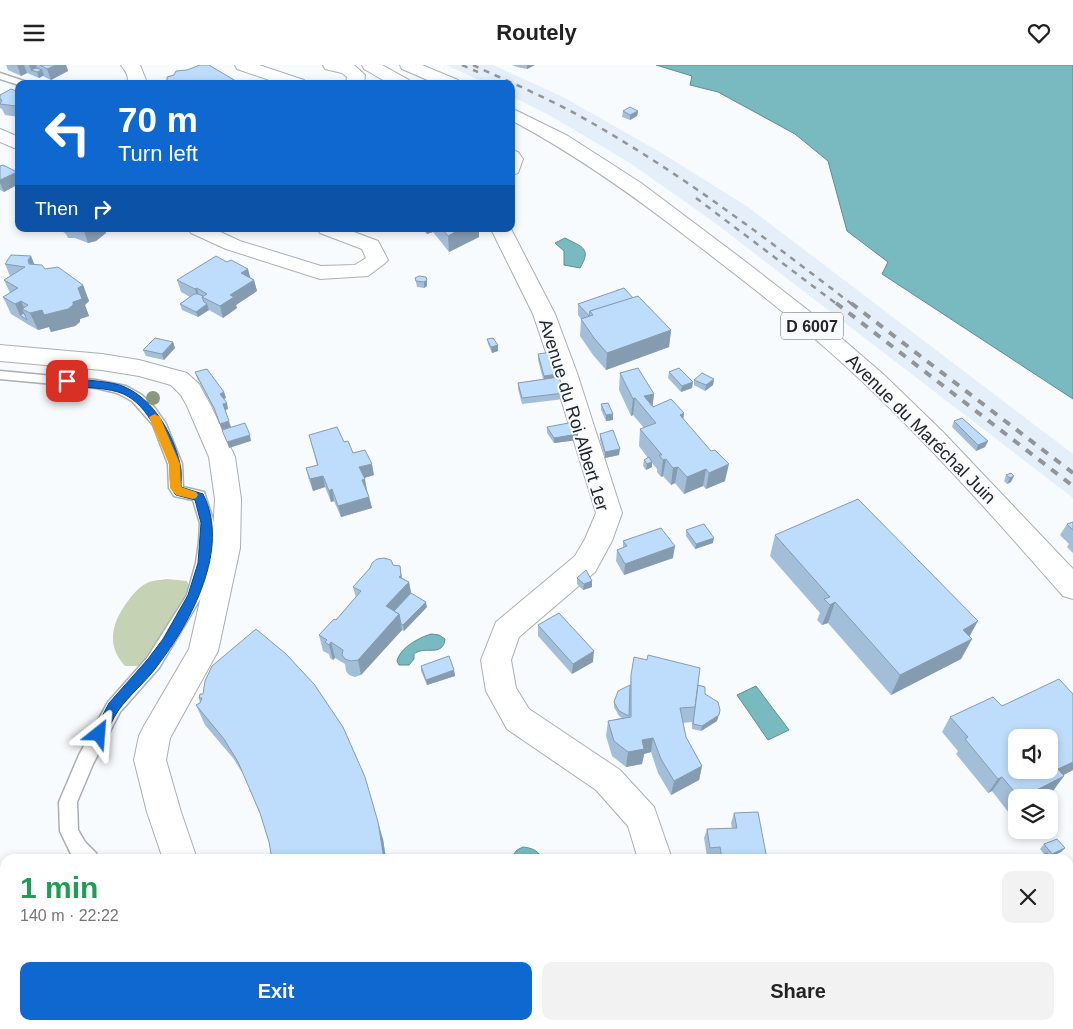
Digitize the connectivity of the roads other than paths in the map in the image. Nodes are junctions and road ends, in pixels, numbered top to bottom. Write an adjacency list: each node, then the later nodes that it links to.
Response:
1 (129, 65): 7 (street)
2 (243, 65): 8 (street)
3 (331, 65): 9 (street)
4 (370, 65): 10 (street)
5 (408, 65): 11 (street)
6 (0, 76): 12 (lane)
7 (137, 80)
8 (286, 80)
9 (355, 80)
10 (396, 80)
11 (443, 80)
12 (15, 81)
13 (515, 115): 21 (street, Avenue du Maréchal Juin / D 6007)
14 (0, 135): 15 (street)
15 (15, 142)
16 (205, 232): 17 (street)
17 (335, 232)
18 (502, 232): 24 (street, Avenue du Roi Albert 1er)
19 (0, 353): 23 (street)
20 (0, 375): 22 (lane)
21 (1073, 587)
22 (84, 854)
23 (178, 854)
24 (653, 854)

